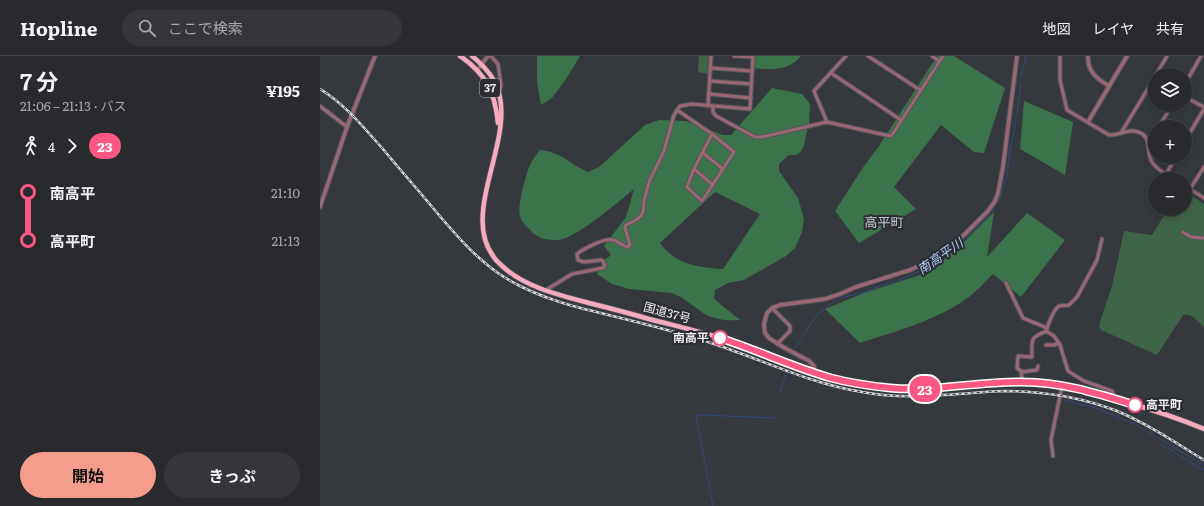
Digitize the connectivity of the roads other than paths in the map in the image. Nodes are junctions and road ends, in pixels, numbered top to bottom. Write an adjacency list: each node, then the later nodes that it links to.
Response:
1 (375, 56): 42 (street)
2 (460, 56): 21 (highway, 国道37号 / 37)
3 (472, 56): 18 (highway, 国道37号 / 37)
4 (490, 56): 18 (street); 30 (street)
5 (711, 56): 19 (street)
6 (734, 56): 22 (street)
7 (846, 56): 24 (street)
8 (868, 56): 29 (street)
9 (932, 56): 17 (street)
10 (943, 56): 17 (street)
11 (1017, 56): 64 (street)
12 (1060, 56): 41 (street)
13 (1088, 56): 27 (street)
14 (1127, 56): 27 (street)
15 (1167, 56): 20 (street)
16 (1201, 56): 23 (street)
17 (939, 61): 29 (street)
18 (482, 64): 21 (street); 30 (highway, 国道37号 / 37)
19 (711, 68): 22 (street); 25 (street)
20 (1160, 68)
21 (478, 70): 44 (highway, 国道37号 / 37)
22 (752, 71): 26 (street)
23 (1192, 72)
24 (831, 73): 39 (street); 40 (street)
25 (710, 82): 26 (street); 31 (street)
26 (751, 84): 32 (street)
27 (1109, 86): 41 (street)
28 (1148, 89): 46 (street)
29 (920, 90): 39 (street)
30 (499, 94): 44 (highway, 国道37号 / 37)
31 (709, 94): 32 (street); 35 (street)
32 (750, 98): 36 (street)
33 (1192, 101): 37 (street)
34 (320, 106): 42 (street)
35 (708, 106): 36 (street); 38 (street)
36 (713, 106): 40 (street)
37 (1204, 108): 43 (street)
38 (677, 110): 45 (street); 63 (street)
39 (901, 120): 40 (street)
40 (827, 122)
41 (1088, 122): 46 (street)
42 (347, 128): 58 (street)
43 (1192, 129)
44 (499, 131): 63 (highway, 国道37号 / 37)
45 (712, 134): 48 (street); 52 (street)
46 (1121, 134): 47 (street)
47 (1148, 142)
48 (703, 153): 51 (street); 52 (street)
49 (1154, 164): 53 (street)
50 (1204, 167): 55 (street)
51 (694, 169): 54 (street); 54 (street)
52 (723, 169): 54 (street)
53 (1164, 172)
54 (712, 185)
55 (1192, 186)
56 (1192, 190): 57 (street)
57 (1204, 198)
58 (320, 208)
59 (1183, 232): 60 (street)
60 (1204, 238)
61 (1102, 239): 65 (street)
62 (1006, 283): 65 (street)
63 (546, 290): 70 (highway, 国道37号 / 37)
64 (772, 308): 67 (street); 67 (street)
65 (1047, 330): 66 (street); 71 (street)
66 (1059, 343): 68 (street); 74 (street)
67 (777, 344): 70 (street)
68 (1046, 345)
69 (1038, 366): 71 (street)
70 (814, 372): 72 (highway, 国道37号 / 37)
71 (1021, 372): 72 (street)
72 (1023, 382): 73 (highway, 国道37号 / 37)
73 (1062, 386): 74 (highway, 国道37号 / 37); 76 (street)
74 (1115, 399): 75 (highway, 国道37号 / 37)
75 (1204, 430)
76 (1053, 456)

